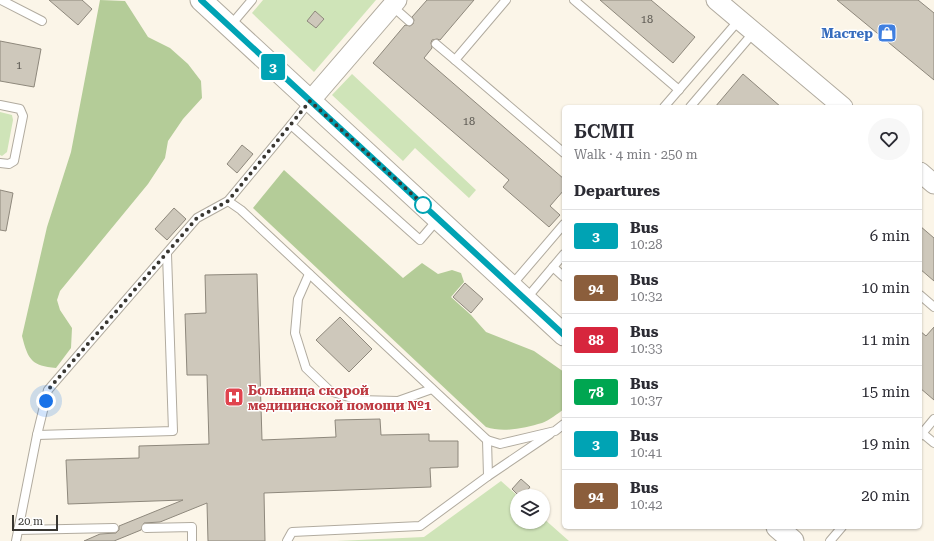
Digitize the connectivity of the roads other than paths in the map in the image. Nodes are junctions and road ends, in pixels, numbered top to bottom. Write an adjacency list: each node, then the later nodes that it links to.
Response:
1 (1, 0): 9 (lane)
2 (201, 0): 11 (main road)
3 (252, 0): 11 (lane)
4 (506, 0): 14 (lane)
5 (574, 0): 15 (lane)
6 (716, 0): 8 (street)
7 (395, 3): 10 (lane); 16 (street)
8 (739, 20): 12 (street); 15 (lane)
9 (42, 21)
10 (409, 21)
11 (229, 26): 16 (main road)
12 (754, 32): 19 (lane); 20 (street)
13 (436, 44): 14 (lane)
14 (455, 60): 22 (lane)
15 (679, 90): 18 (lane)
16 (310, 101): 21 (lane); 27 (main road)
17 (0, 105): 23 (lane)
18 (666, 105)
19 (692, 105)
20 (841, 105)
21 (291, 125): 26 (lane); 27 (lane)
22 (562, 151)
23 (0, 162)
24 (922, 174): 25 (street)
25 (934, 184)
26 (228, 201): 29 (lane); 32 (lane)
27 (438, 219): 34 (main road)
28 (562, 227): 34 (lane)
29 (167, 254): 43 (lane); 43 (lane)
30 (562, 256): 31 (lane)
31 (553, 267): 33 (lane); 34 (lane)
32 (309, 274): 38 (lane); 38 (lane)
33 (562, 274)
34 (518, 293): 37 (main road)
35 (922, 297): 36 (lane)
36 (934, 307)
37 (562, 333)
38 (432, 389): 45 (lane)
39 (934, 419): 42 (lane)
40 (562, 426): 41 (lane)
41 (555, 431): 45 (lane); 47 (lane)
42 (922, 433)
43 (37, 435): 52 (lane)
44 (922, 435): 46 (lane)
45 (487, 440): 47 (lane)
46 (934, 443)
47 (488, 476): 55 (lane)
48 (114, 528): 52 (lane)
49 (146, 528): 54 (lane)
50 (779, 529): 56 (main road)
51 (840, 529): 57 (lane)
52 (18, 530): 53 (lane)
53 (16, 541)
54 (192, 541)
55 (287, 541)
56 (793, 541)
57 (830, 541)

